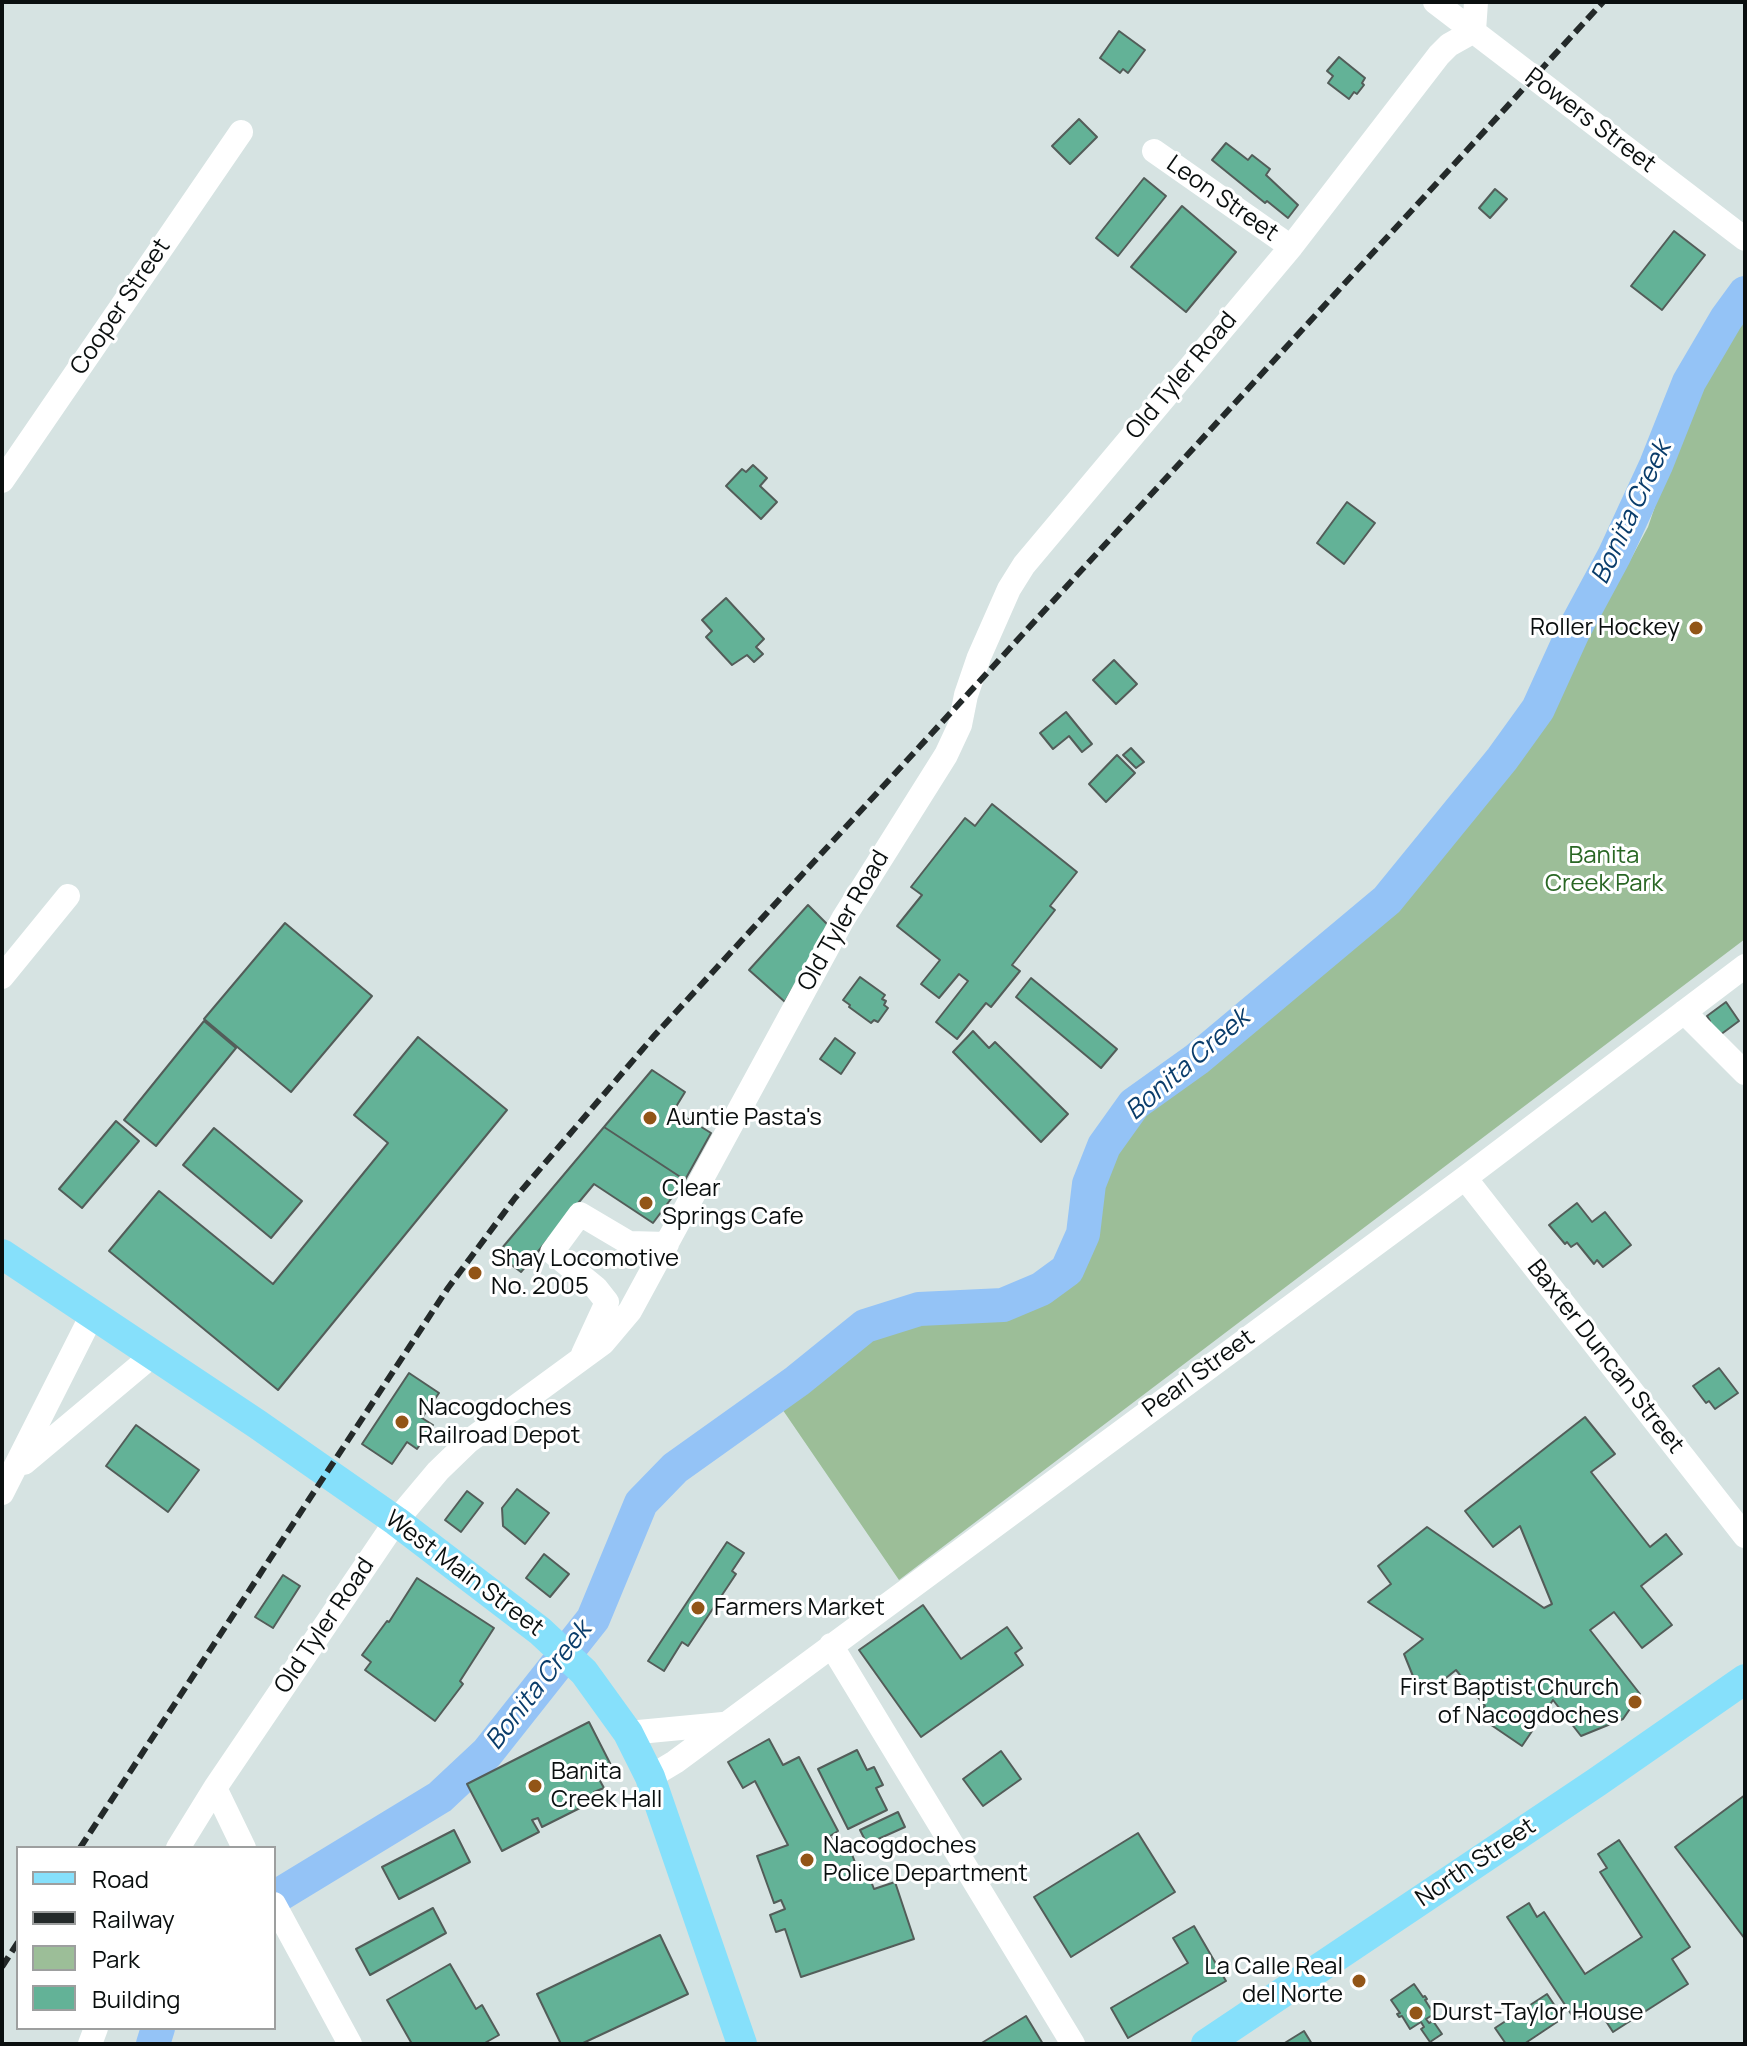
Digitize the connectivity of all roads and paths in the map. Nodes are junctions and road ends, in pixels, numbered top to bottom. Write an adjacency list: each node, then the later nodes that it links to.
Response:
1 (1435, 2): 3 (street, Powers Street)
2 (1476, 2): 3 (street)
3 (1474, 31): 6 (street, Powers Street); 7 (street, Old Tyler Road)
4 (241, 132): 8 (street, Cooper Street)
5 (1154, 151): 7 (street, Leon Street)
6 (1736, 232)
7 (1291, 247): 15 (street, Old Tyler Road)
8 (2, 481)
9 (68, 896): 11 (street)
10 (1745, 966): 12 (street, Pearl Street)
11 (2, 977)
12 (1684, 1012): 13 (street); 14 (street, Pearl Street)
13 (1745, 1073)
14 (1465, 1178): 23 (street, Baxter Duncan Street); 24 (street, Pearl Street)
15 (667, 1244): 19 (street, Old Tyler Road); 19 (street)
16 (2, 1254): 17 (main road, West Main Street)
17 (93, 1313): 18 (main road, West Main Street); 20 (street)
18 (154, 1354): 20 (street); 22 (main road, West Main Street)
19 (580, 1361): 22 (street, Old Tyler Road)
20 (15, 1470): 21 (street)
21 (2, 1493)
22 (396, 1521): 27 (main road, West Main Street); 29 (street, Old Tyler Road)
23 (1745, 1536)
24 (831, 1645): 26 (street, Pearl Street); 35 (street)
25 (1745, 1679): 36 (main road, North Street)
26 (723, 1724): 27 (street); 28 (street, Pearl Street)
27 (628, 1733): 28 (main road, West Main Street)
28 (650, 1777): 34 (main road, West Main Street)
29 (215, 1788): 30 (street); 31 (street, Old Tyler Road)
30 (240, 1840)
31 (179, 1846)
32 (279, 1914): 33 (street)
33 (350, 2044)
34 (742, 2044)
35 (1073, 2044)
36 (1206, 2044)

